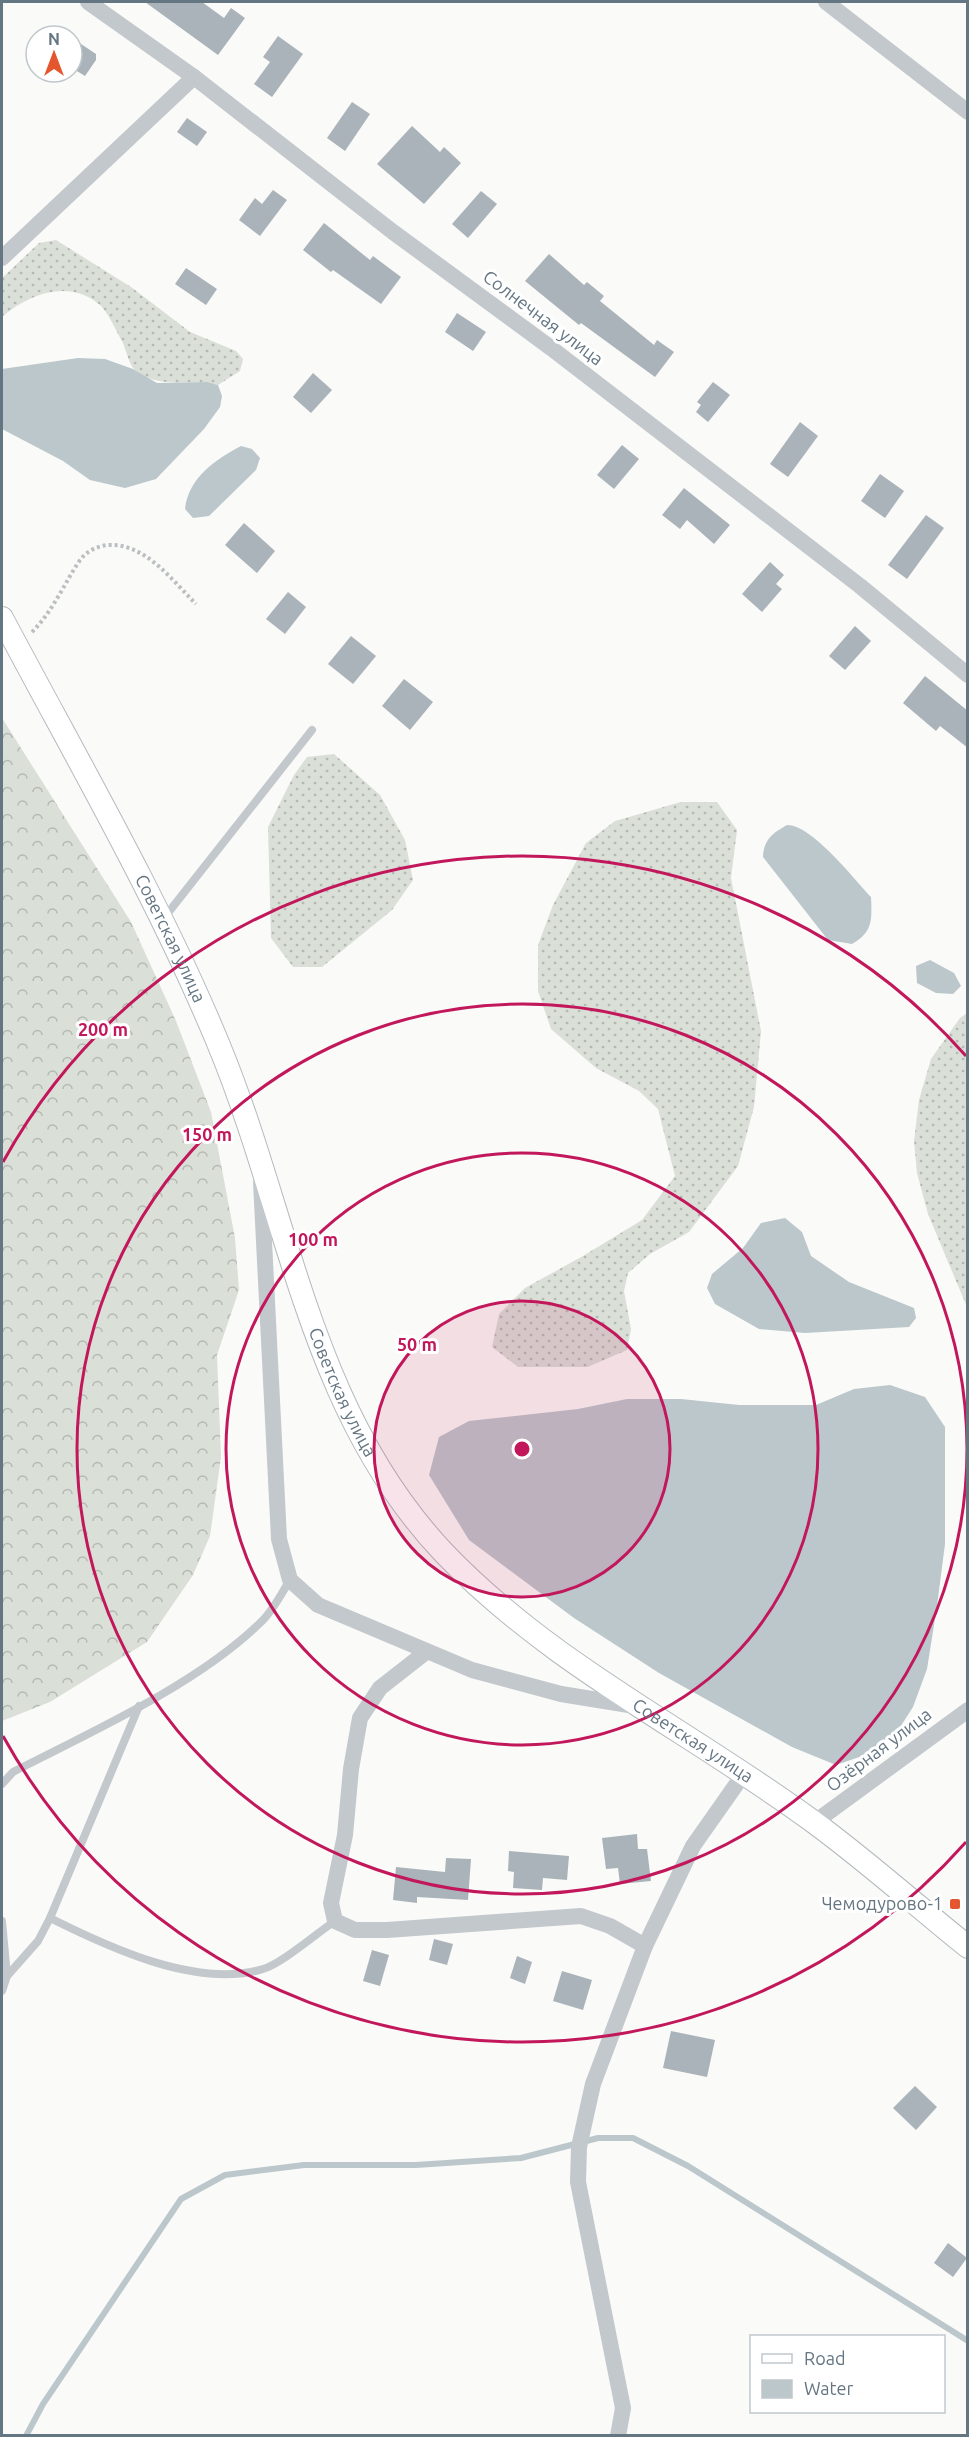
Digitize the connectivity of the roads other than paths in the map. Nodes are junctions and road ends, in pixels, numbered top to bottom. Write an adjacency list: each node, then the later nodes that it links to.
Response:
1 (88, 2): 3 (street, Солнечная улица)
2 (826, 2): 4 (street)
3 (194, 77): 5 (street); 7 (street, Солнечная улица)
4 (968, 112)
5 (2, 258)
6 (2, 618): 9 (street, Советская улица)
7 (968, 675)
8 (312, 730): 9 (lane)
9 (163, 919): 10 (street, Советская улица)
10 (260, 1165): 11 (street); 14 (street, Советская улица)
11 (290, 1580): 12 (street); 13 (lane)
12 (426, 1652): 14 (street); 21 (street)
13 (139, 1706): 17 (lane); 19 (lane)
14 (639, 1706): 16 (street, Советская улица)
15 (968, 1710): 18 (street, Озёрная улица)
16 (743, 1775): 18 (street, Советская улица); 22 (street)
17 (2, 1784)
18 (814, 1822): 23 (street, Советская улица)
19 (50, 1918): 21 (lane); 24 (lane)
20 (2, 1921): 24 (lane)
21 (335, 1921): 22 (street)
22 (645, 1946): 26 (street)
23 (968, 1947)
24 (8, 1976): 25 (lane)
25 (2, 1991)
26 (618, 2436)

